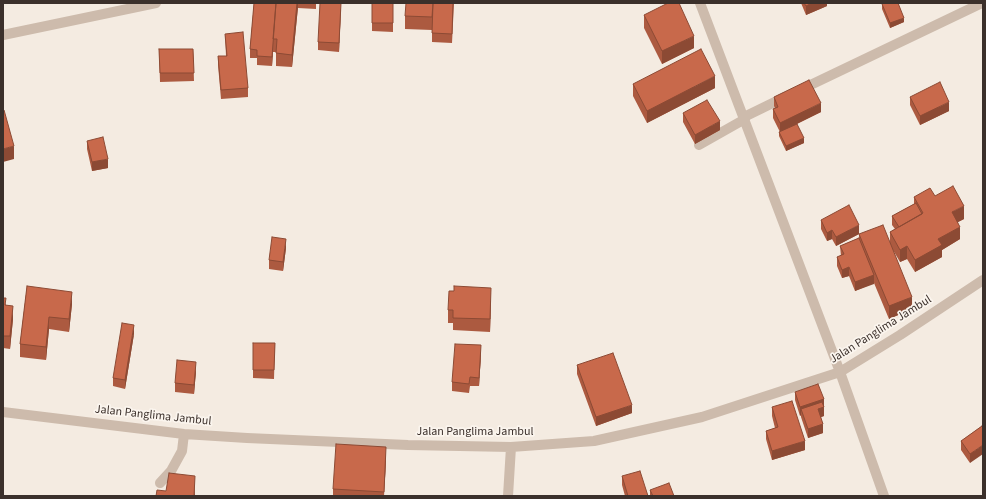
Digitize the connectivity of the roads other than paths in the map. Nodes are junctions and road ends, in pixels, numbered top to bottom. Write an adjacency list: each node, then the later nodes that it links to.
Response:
1 (156, 3): 4 (street)
2 (700, 3): 5 (street)
3 (982, 3): 5 (street)
4 (3, 35)
5 (744, 118): 6 (street); 8 (street)
6 (699, 145)
7 (983, 280): 8 (street, Jalan Panglima Jambul)
8 (840, 372): 11 (street, Jalan Panglima Jambul); 14 (street)
9 (3, 412): 10 (street, Jalan Panglima Jambul)
10 (184, 434): 11 (street, Jalan Panglima Jambul); 12 (street)
11 (511, 447): 13 (street)
12 (160, 483)
13 (508, 496)
14 (884, 496)

